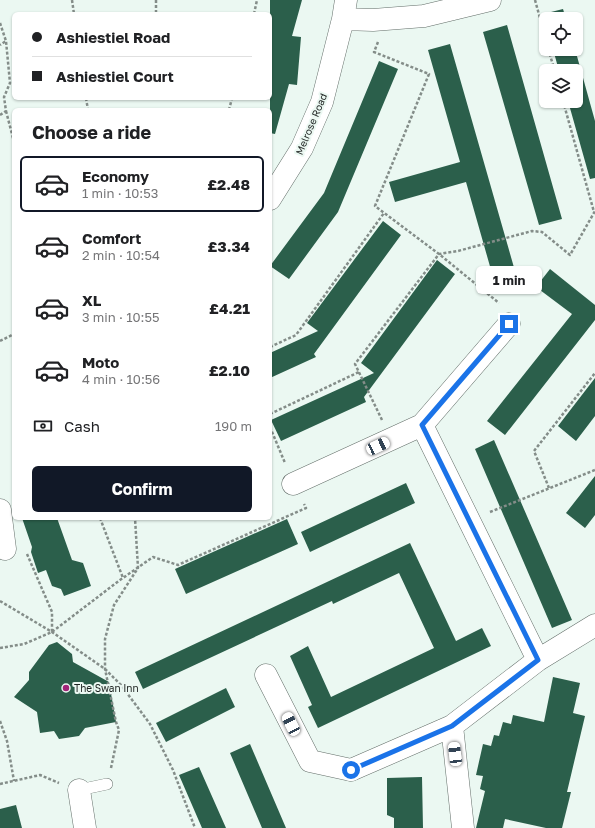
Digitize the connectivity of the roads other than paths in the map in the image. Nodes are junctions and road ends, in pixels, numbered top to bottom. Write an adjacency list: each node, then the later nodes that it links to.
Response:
1 (490, 0): 2 (street, Melrose Road)
2 (344, 9): 3 (street, Melrose Road)
3 (272, 196)
4 (509, 324): 5 (street)
5 (422, 425): 6 (street); 10 (street)
6 (294, 484)
7 (0, 510): 8 (street)
8 (5, 550)
9 (595, 625): 10 (street)
10 (538, 660): 12 (street)
11 (266, 675): 12 (street)
12 (452, 726): 16 (street)
13 (107, 784): 14 (lane)
14 (79, 790): 15 (street)
15 (85, 828)
16 (463, 828)

